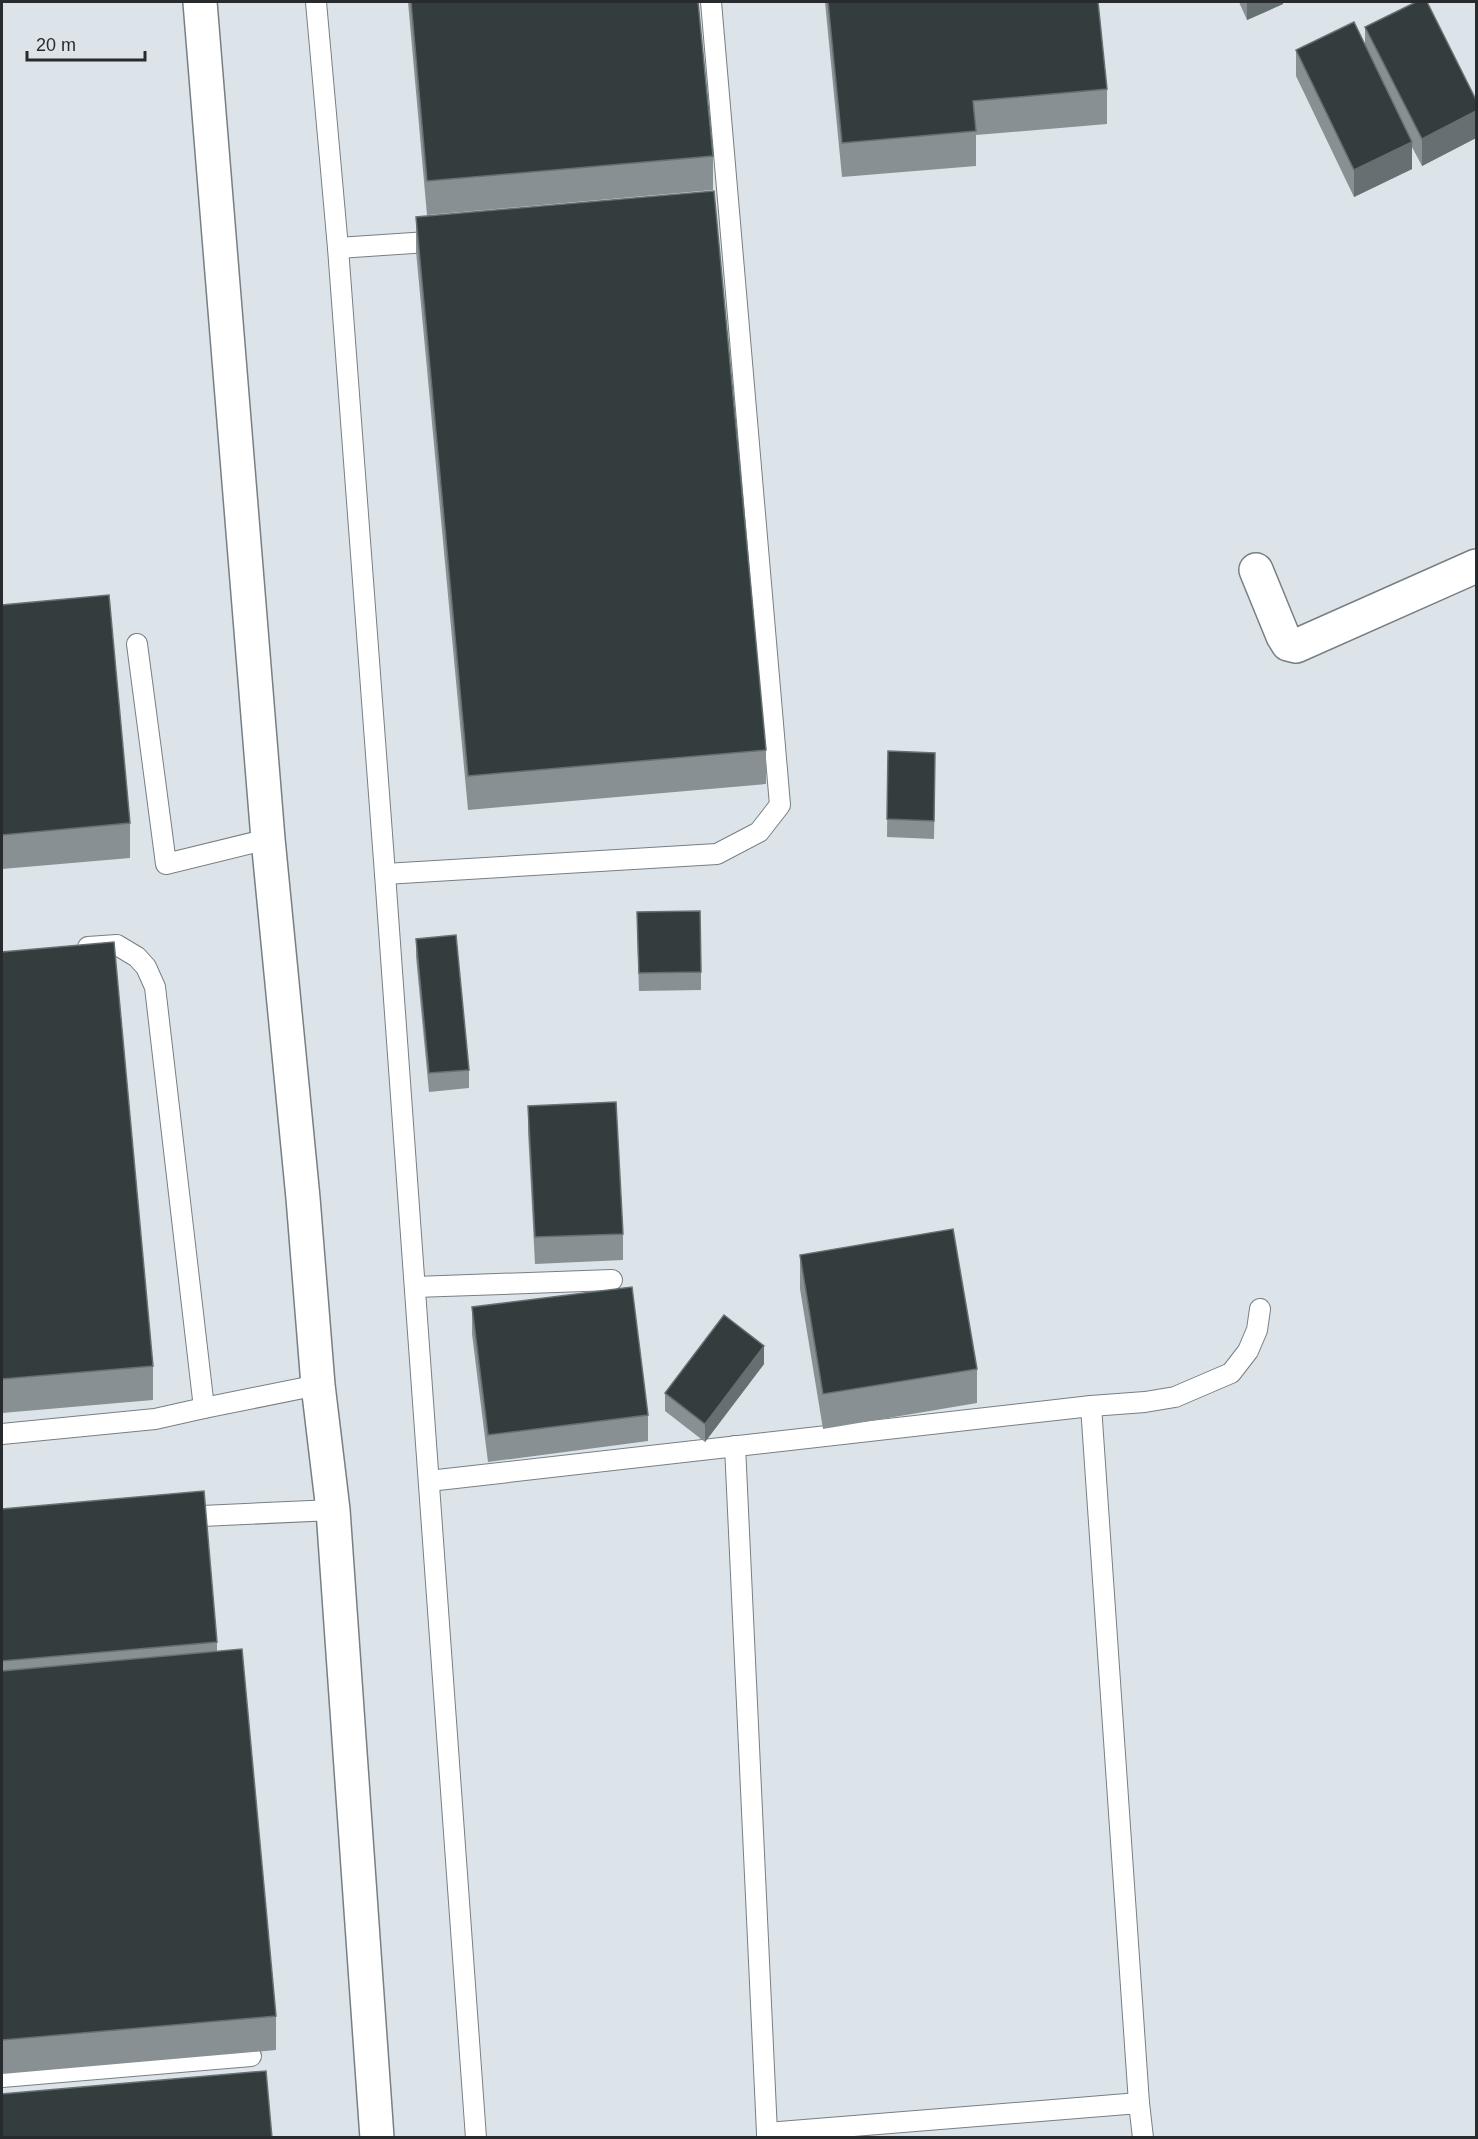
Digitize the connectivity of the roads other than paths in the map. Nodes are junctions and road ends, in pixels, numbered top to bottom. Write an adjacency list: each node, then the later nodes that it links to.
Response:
1 (200, 2): 11 (street)
2 (315, 2): 7 (lane)
3 (711, 2): 4 (lane)
4 (730, 221): 5 (lane); 12 (lane)
5 (706, 223)
6 (457, 240): 7 (lane)
7 (338, 248): 12 (lane)
8 (1476, 566): 9 (street)
9 (1256, 570)
10 (137, 644): 11 (lane)
11 (268, 839): 17 (street)
12 (385, 874): 15 (lane)
13 (71, 948): 19 (lane)
14 (612, 1280): 15 (lane)
15 (415, 1287): 22 (lane)
16 (1260, 1309): 18 (lane)
17 (318, 1385): 19 (lane); 23 (street)
18 (1091, 1406): 21 (lane); 27 (lane)
19 (204, 1408): 20 (lane)
20 (2, 1434)
21 (735, 1446): 22 (lane); 28 (lane)
22 (429, 1481): 30 (lane)
23 (333, 1510): 24 (lane); 29 (street)
24 (156, 1518)
25 (251, 2056): 26 (lane)
26 (2, 2077)
27 (1139, 2103): 28 (lane); 31 (lane)
28 (767, 2135)
29 (377, 2138)
30 (476, 2138)
31 (1143, 2138)

